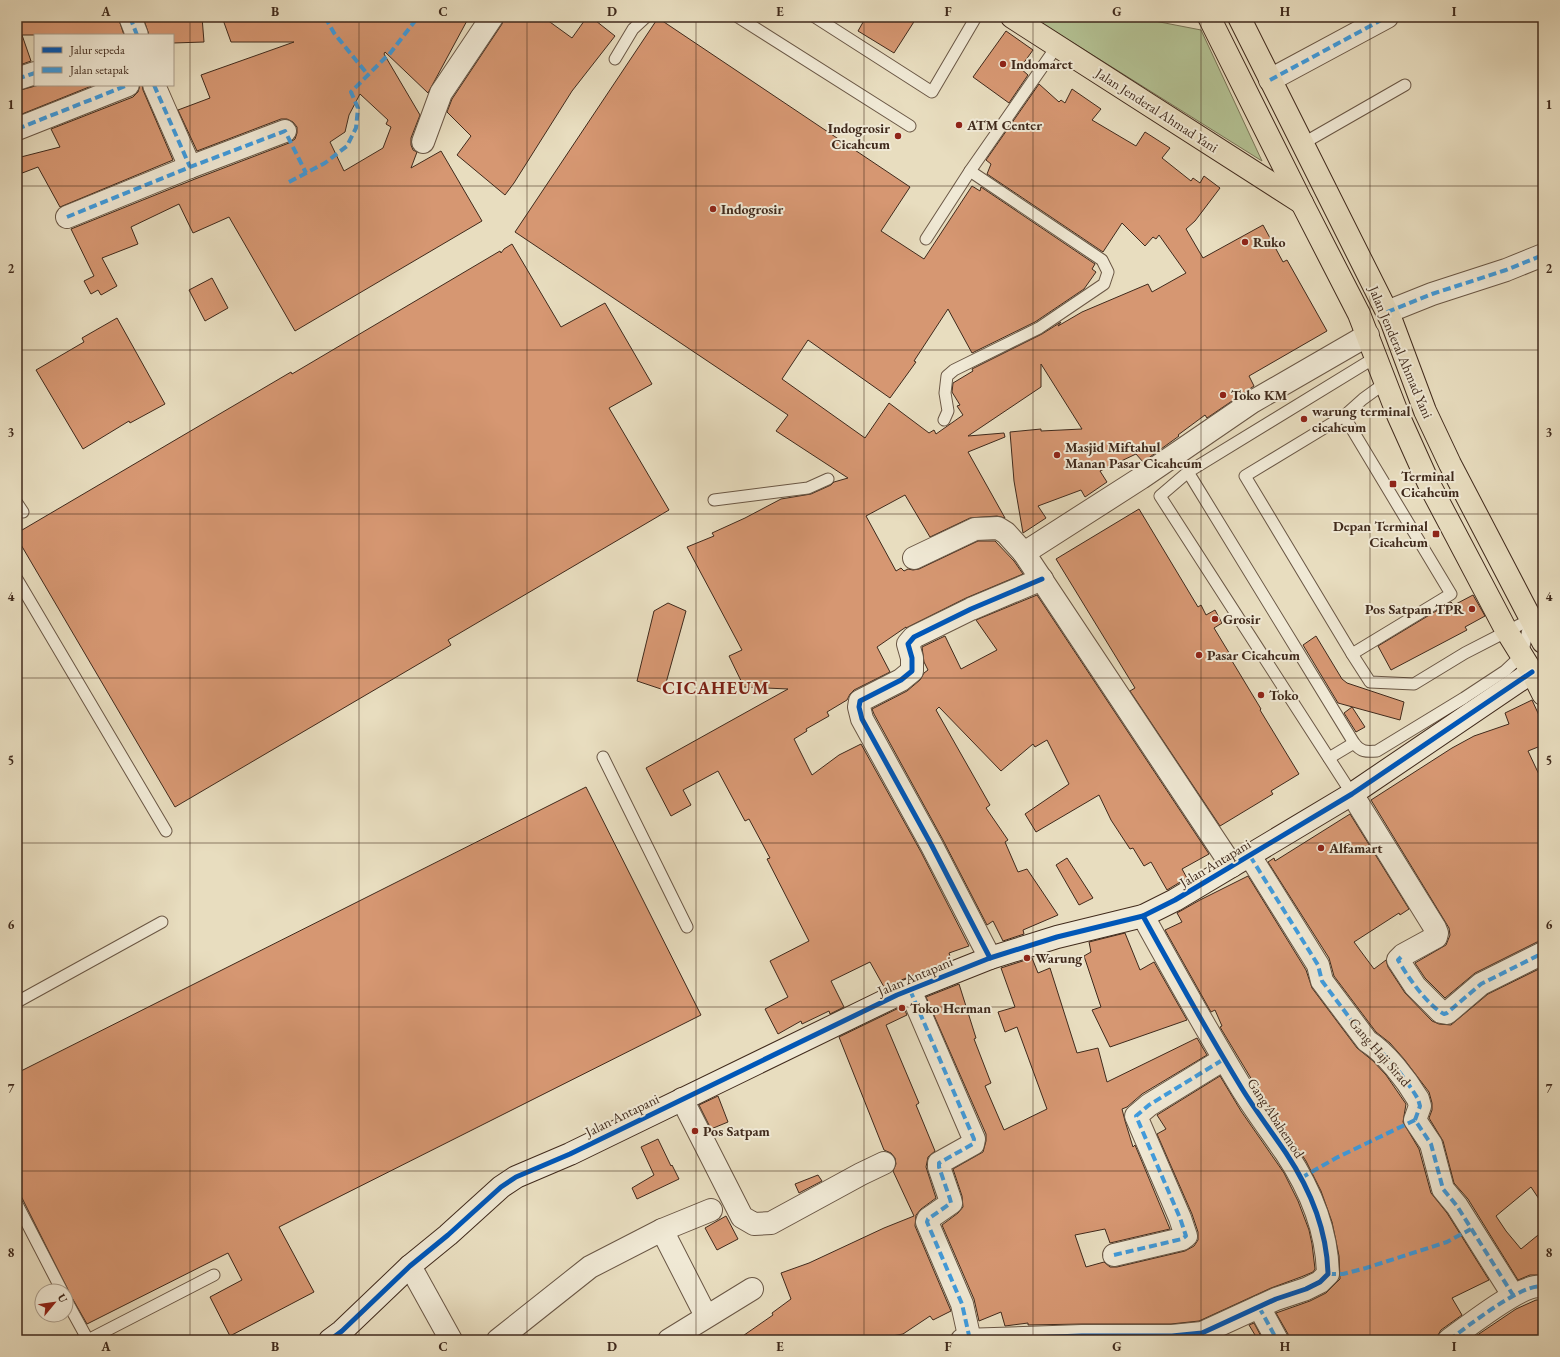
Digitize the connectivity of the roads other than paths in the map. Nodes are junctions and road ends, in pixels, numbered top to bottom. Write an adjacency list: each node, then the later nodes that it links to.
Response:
1 (130, 17): 11 (street)
2 (492, 17): 23 (street)
3 (646, 17): 13 (lane)
4 (738, 17): 20 (lane)
5 (815, 17): 6 (lane)
6 (976, 17)
7 (1012, 17): 12 (main road, Jalan Jenderal Ahmad Yani)
8 (1209, 17): 27 (main road, Jalan Jenderal Ahmad Yani)
9 (1239, 17): 16 (main road, Jalan Jenderal Ahmad Yani)
10 (1387, 17): 16 (street)
11 (136, 34)
12 (1057, 46): 26 (lane); 27 (main road, Jalan Jenderal Ahmad Yani)
13 (615, 59)
14 (34, 73): 15 (street)
15 (17, 79)
16 (1270, 80): 24 (main road, Jalan Jenderal Ahmad Yani)
17 (1405, 85): 24 (lane)
18 (125, 86): 21 (street)
19 (154, 86): 25 (street)
20 (910, 126)
21 (17, 129)
22 (285, 131): 25 (street)
23 (423, 142)
24 (1302, 144): 31 (main road, Jalan Jenderal Ahmad Yani)
25 (190, 166): 28 (street)
26 (970, 171): 29 (lane); 36 (lane)
27 (1302, 203): 32 (main road, Jalan Jenderal Ahmad Yani)
28 (67, 217)
29 (926, 239)
30 (1543, 255): 31 (street)
31 (1387, 312): 44 (main road, Jalan Jenderal Ahmad Yani)
32 (1368, 335): 33 (main road, Jalan Jenderal Ahmad Yani); 40 (street)
33 (1376, 357): 34 (main road, Jalan Jenderal Ahmad Yani); 37 (lane)
34 (1385, 383): 35 (lane); 45 (main road, Jalan Jenderal Ahmad Yani)
35 (1344, 416): 47 (lane); 47 (lane)
36 (944, 420)
37 (1188, 472): 50 (lane); 52 (lane)
38 (828, 479): 39 (lane)
39 (714, 500)
40 (1024, 553): 41 (street, Gang Haji Sirad); 43 (street, Gang Haji Sirad)
41 (914, 558)
42 (17, 579): 54 (lane)
43 (1042, 579): 55 (street, Gang Haji Sirad); 60 (street)
44 (1531, 618): 45 (lane); 46 (main road, Jalan Jenderal Ahmad Yani); 48 (lane)
45 (1506, 630): 47 (lane); 48 (main road, Jalan Jenderal Ahmad Yani)
46 (1543, 642)
47 (1352, 654)
48 (1527, 664): 49 (main road, Jalan Jenderal Ahmad Yani); 50 (lane); 53 (street, Jalan Antapani)
49 (1543, 694)
50 (1354, 743): 52 (lane)
51 (603, 757): 58 (lane)
52 (1329, 758): 53 (lane)
53 (1352, 794): 55 (street, Jalan Antapani); 59 (street)
54 (166, 831)
55 (1241, 861): 56 (street, Jalan Antapani); 75 (street, Gang Haji Sirad)
56 (1143, 916): 60 (street, Jalan Antapani); 63 (street, Gang Abahemod)
57 (162, 922): 62 (lane)
58 (687, 927)
59 (1543, 953)
60 (990, 958): 61 (street, Jalan Antapani)
61 (910, 990): 64 (street, Jalan Antapani); 85 (street)
62 (17, 1002)
63 (1224, 1059): 69 (street); 76 (street, Gang Abahemod)
64 (682, 1099): 65 (street); 70 (street, Jalan Antapani)
65 (884, 1164)
66 (17, 1204): 72 (lane)
67 (711, 1210): 68 (street)
68 (662, 1230): 78 (street); 82 (street)
69 (1114, 1255)
70 (410, 1266): 80 (street, Jalan Antapani); 81 (street)
71 (214, 1275): 79 (lane)
72 (58, 1283)
73 (1543, 1287): 75 (street)
74 (752, 1289): 78 (street)
75 (1513, 1295): 87 (street)
76 (1259, 1307): 85 (street); 86 (street)
77 (74, 1315): 79 (lane)
78 (706, 1316): 83 (street)
79 (88, 1340)
80 (330, 1340)
81 (451, 1340)
82 (498, 1340)
83 (669, 1340)
84 (962, 1340): 85 (street)
85 (970, 1340)
86 (1277, 1340)
87 (1449, 1340)

